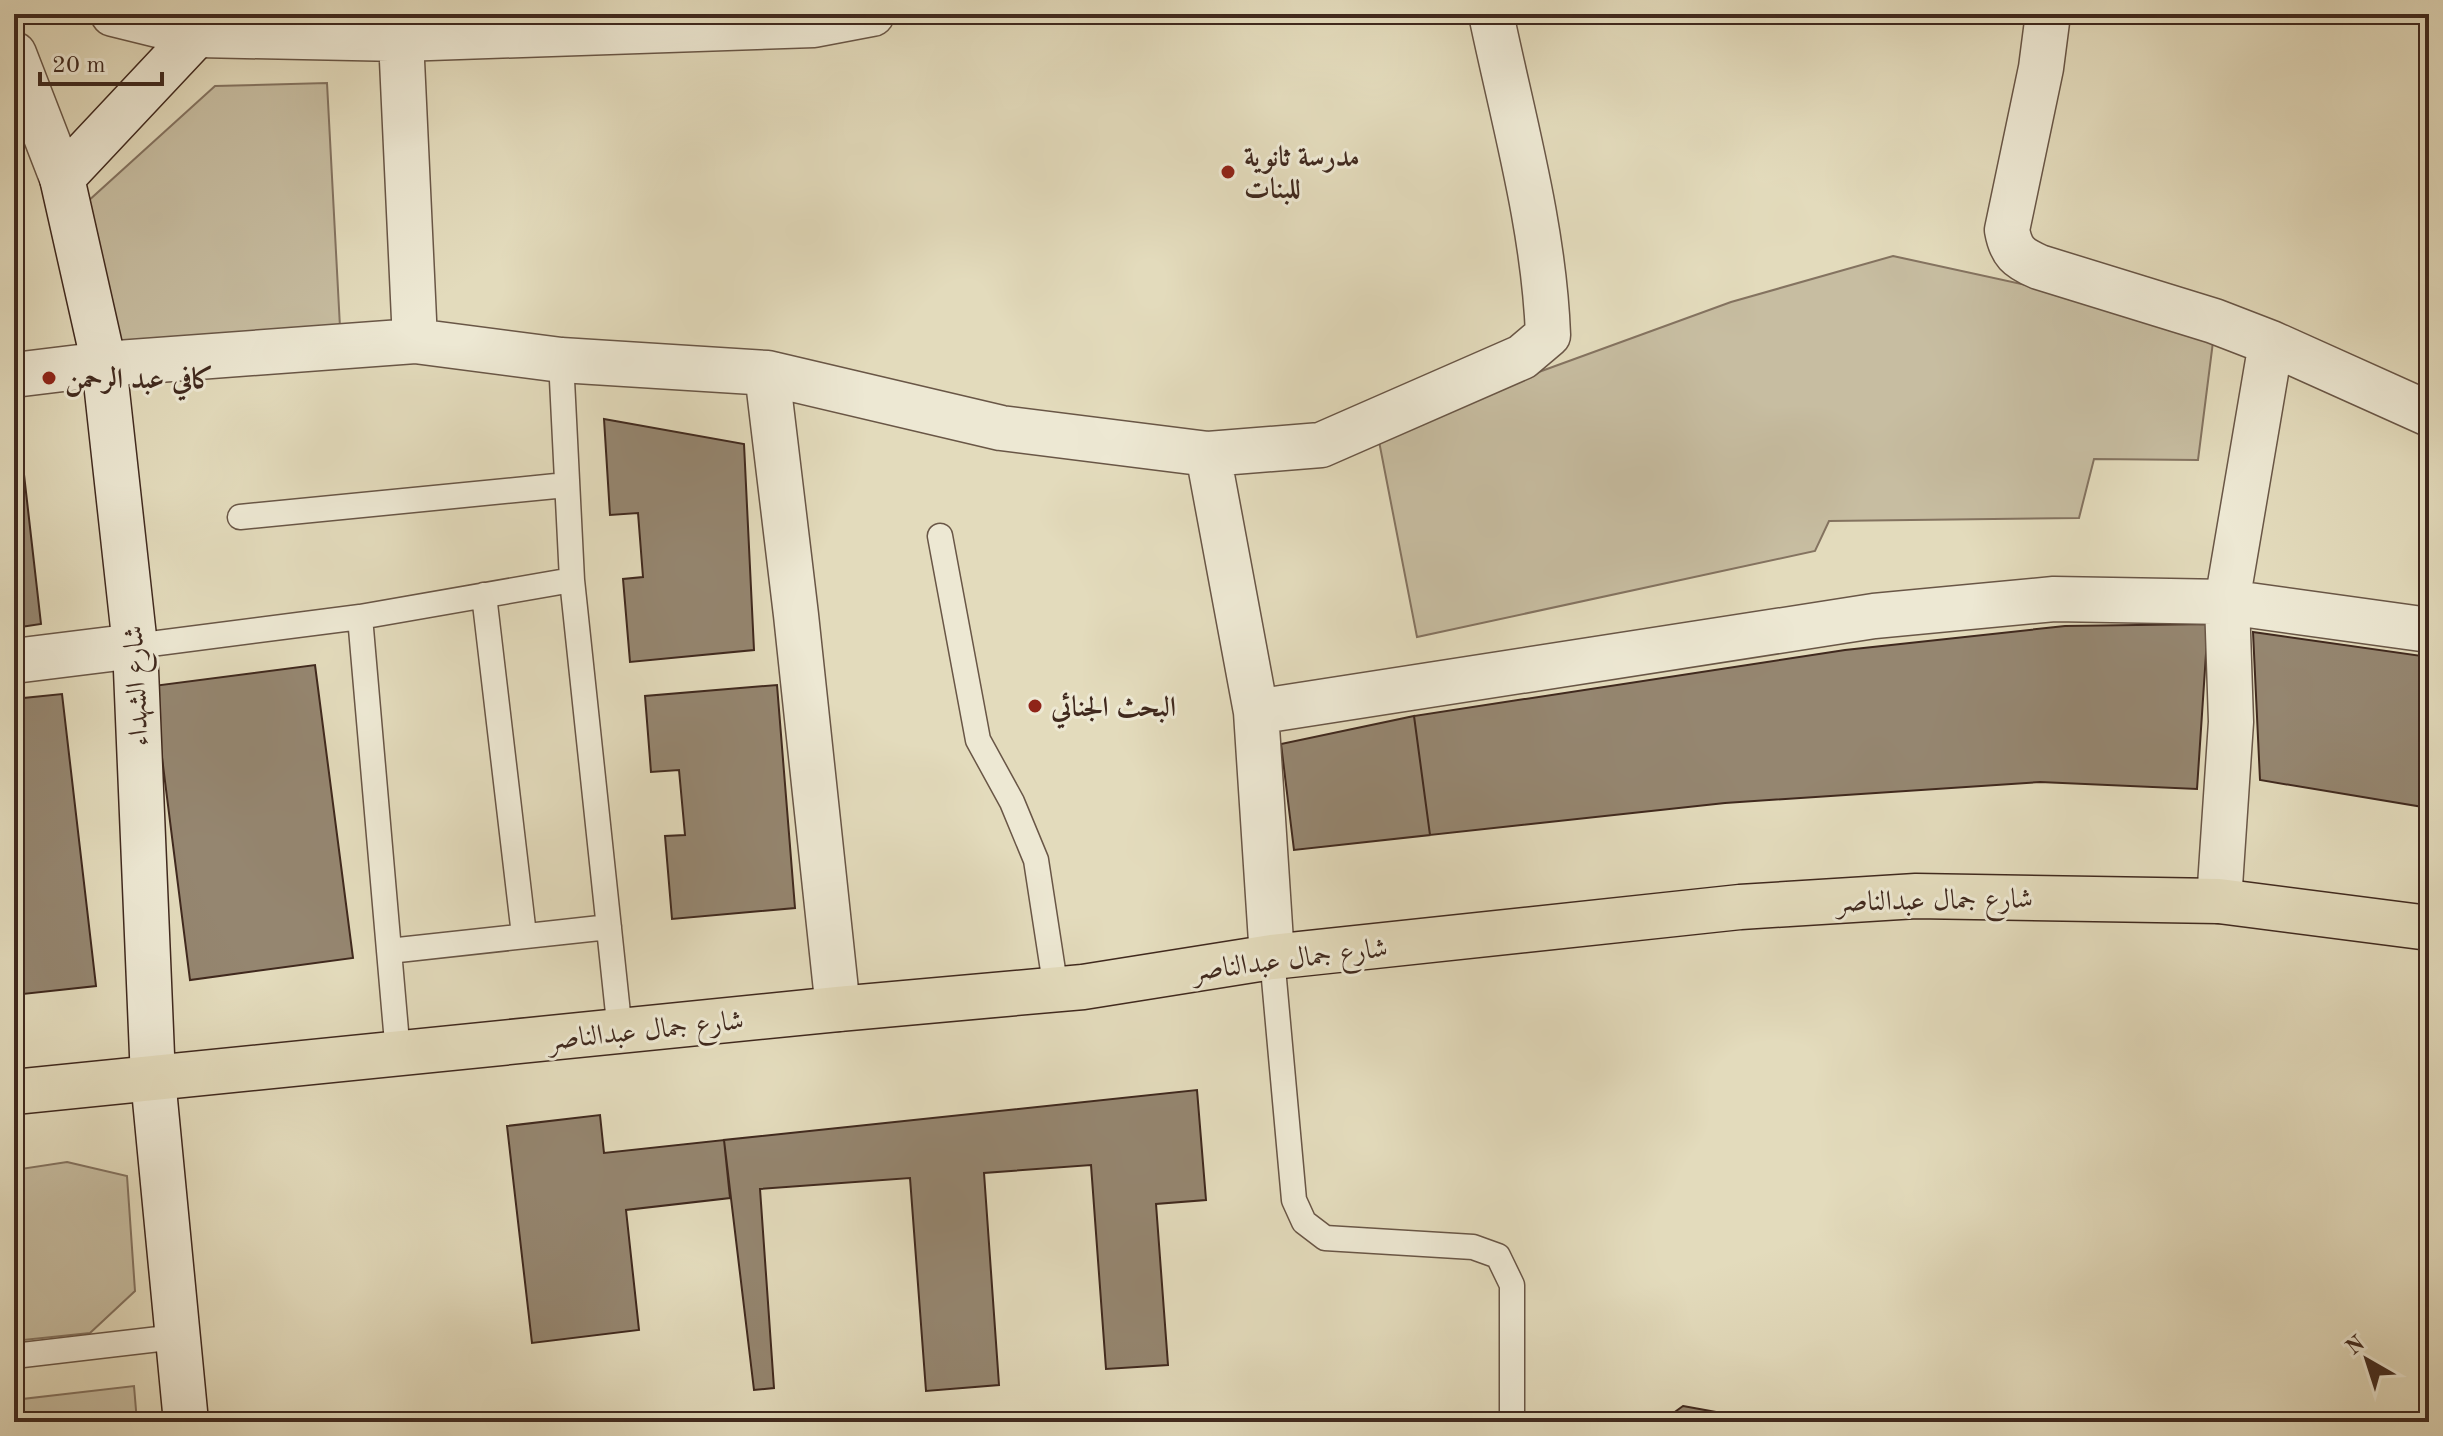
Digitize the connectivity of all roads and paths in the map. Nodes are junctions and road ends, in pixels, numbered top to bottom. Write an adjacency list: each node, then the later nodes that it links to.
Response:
1 (113, 14): 6 (street)
2 (872, 14): 5 (street)
3 (1491, 14): 17 (street)
4 (2048, 14): 11 (street)
5 (814, 19): 7 (street)
6 (207, 24): 7 (street); 9 (street)
7 (401, 39): 10 (street)
8 (14, 54): 9 (street, شارع الشهداء)
9 (62, 178): 13 (street, شارع الشهداء)
10 (415, 341): 12 (street); 13 (street)
11 (2271, 343): 16 (street); 23 (street)
12 (561, 360): 14 (street); 18 (lane)
13 (104, 364): 15 (street); 26 (street, شارع الشهداء)
14 (767, 373): 17 (street); 36 (street)
15 (14, 375)
16 (2429, 414)
17 (1208, 454): 28 (street)
18 (566, 485): 19 (lane); 21 (lane)
19 (240, 517)
20 (940, 536): 35 (lane)
21 (572, 580): 22 (lane); 30 (lane)
22 (484, 595): 24 (lane); 32 (lane)
23 (2227, 602): 25 (street); 28 (street); 29 (street)
24 (360, 617): 26 (lane); 33 (lane)
25 (2429, 630)
26 (135, 646): 27 (street); 39 (street, شارع الشهداء)
27 (14, 661)
28 (1256, 712): 34 (street)
29 (2219, 901): 31 (main road, شارع جمال عبدالناصر); 34 (main road, شارع جمال عبدالناصر)
30 (609, 927): 32 (lane); 37 (lane)
31 (2429, 928)
32 (524, 935): 33 (lane)
33 (389, 951): 38 (lane)
34 (1272, 957): 35 (main road, شارع جمال عبدالناصر); 44 (lane)
35 (1056, 990): 36 (main road, شارع جمال عبدالناصر)
36 (838, 1009): 37 (main road, شارع جمال عبدالناصر)
37 (620, 1032): 38 (main road, شارع جمال عبدالناصر)
38 (398, 1054): 39 (main road, شارع جمال عبدالناصر)
39 (153, 1079): 40 (main road, شارع جمال عبدالناصر); 41 (street, شارع الشهداء)
40 (14, 1092)
41 (176, 1337): 42 (lane); 43 (street, شارع الشهداء)
42 (14, 1356)
43 (186, 1422)
44 (1512, 1422)

